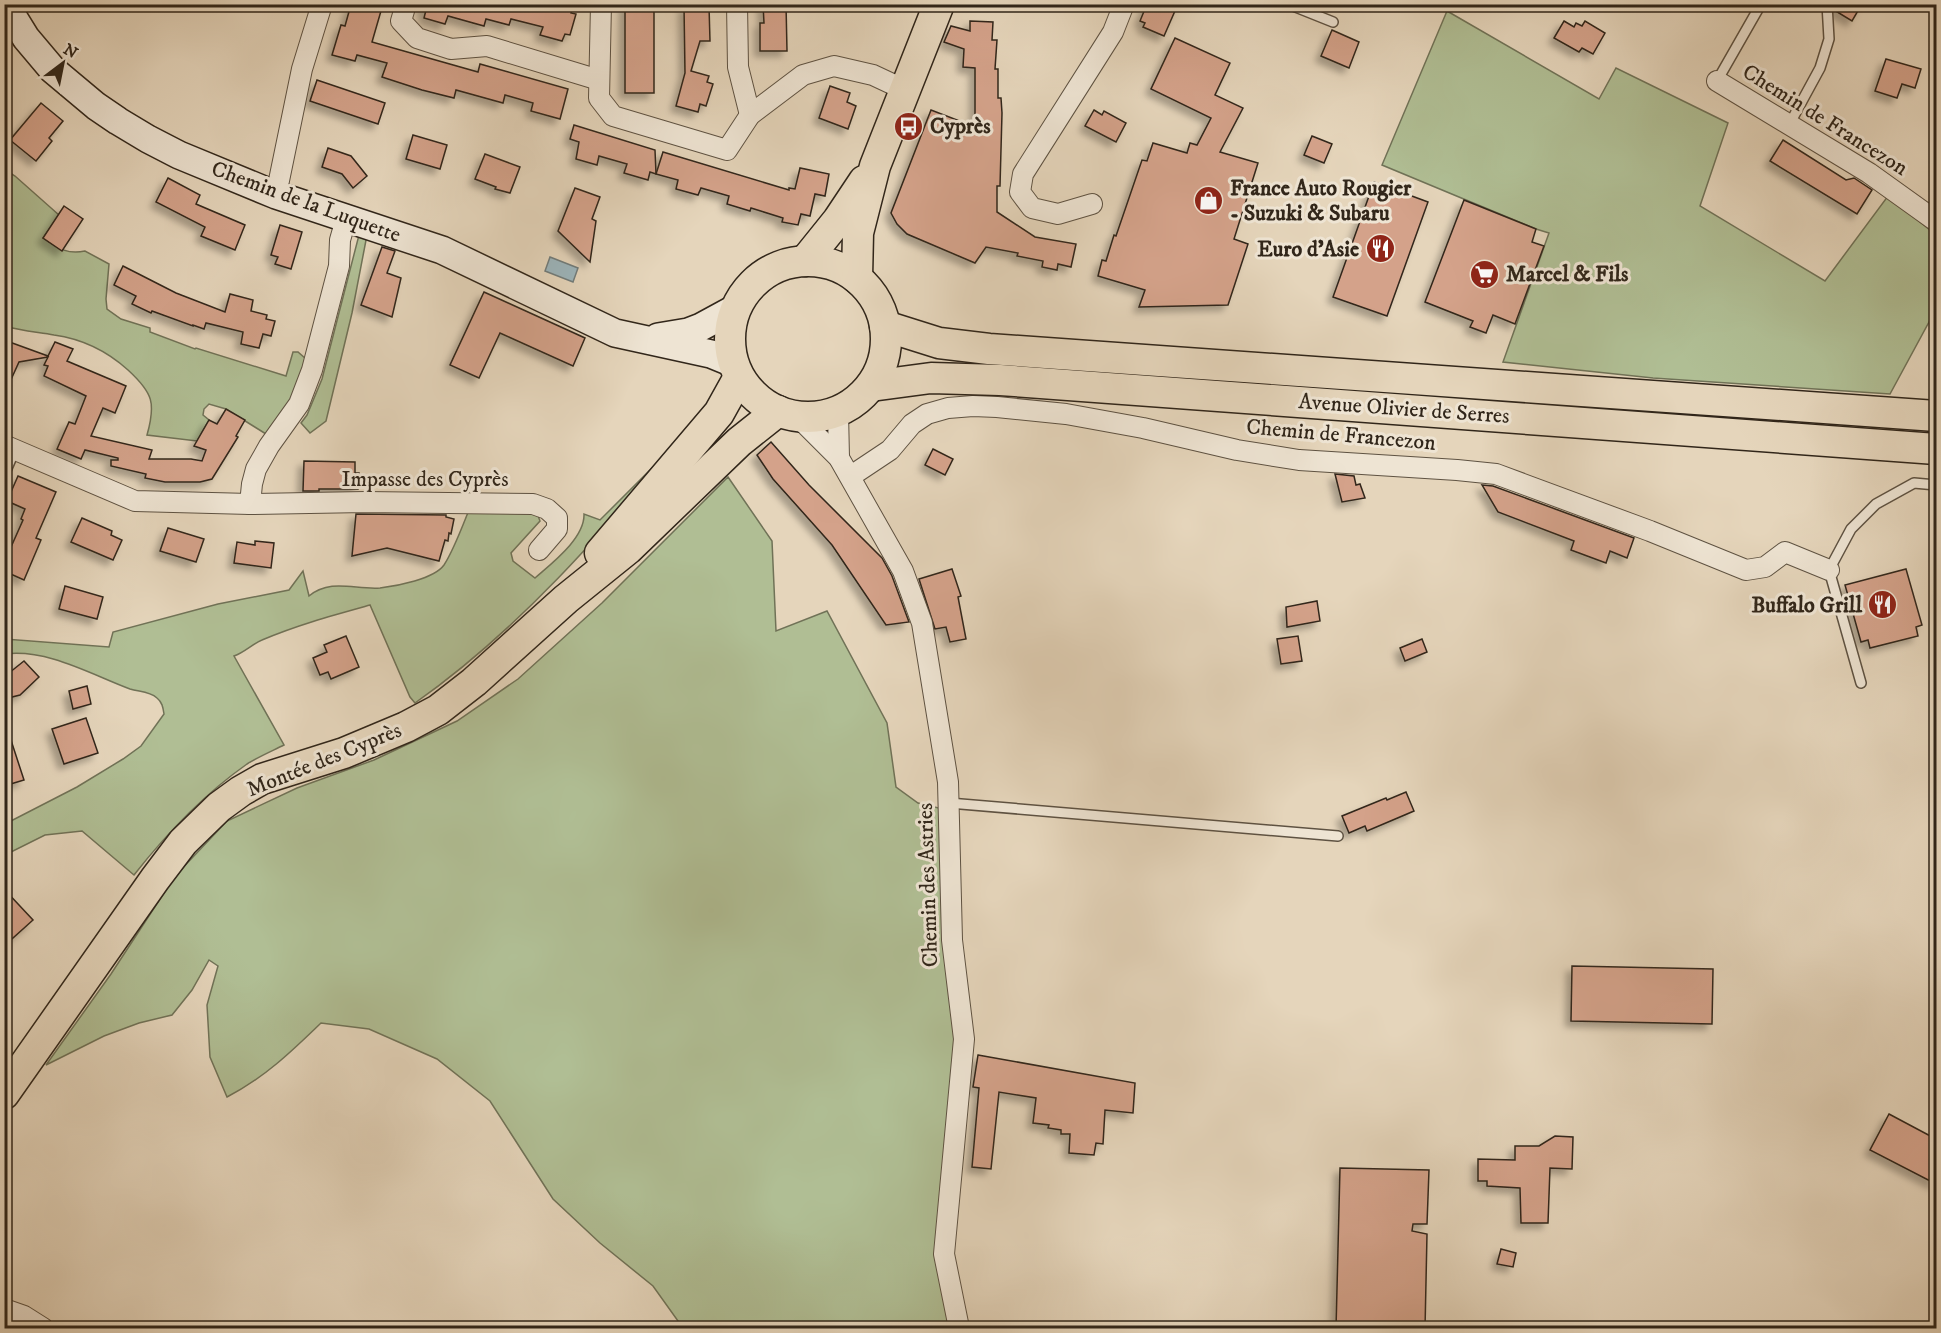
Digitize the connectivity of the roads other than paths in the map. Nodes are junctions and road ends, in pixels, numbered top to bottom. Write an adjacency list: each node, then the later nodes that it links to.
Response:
1 (5, 4): 18 (street, Chemin de la Luquette)
2 (322, 4): 18 (street)
3 (406, 4): 12 (street)
4 (601, 4): 12 (street)
5 (737, 4): 15 (street)
6 (939, 4): 14 (main road)
7 (1125, 4): 19 (street)
8 (1288, 4): 11 (lane)
9 (1761, 4): 13 (lane)
10 (1827, 4): 16 (lane)
11 (1333, 22)
12 (599, 80): 15 (street)
13 (1717, 81): 16 (street, Chemin de Francezon)
14 (906, 90): 15 (street); 17 (main road)
15 (750, 115)
16 (1789, 125): 21 (street, Chemin de Francezon)
17 (875, 166): 22 (main road); 23 (main road)
18 (276, 195): 20 (street, Chemin de la Luquette)
19 (1092, 204)
20 (346, 219): 26 (street, Chemin de la Luquette); 38 (street)
21 (1936, 221)
22 (805, 261): 23 (main road); 24 (main road)
23 (856, 278): 25 (main road)
24 (736, 308): 26 (street, Chemin de la Luquette); 27 (main road)
25 (885, 326): 28 (main road); 31 (main road, Avenue Olivier de Serres)
26 (648, 339): 27 (street, Chemin de la Luquette)
27 (736, 370): 30 (main road); 41 (main road, Montée des Cyprès)
28 (871, 386): 29 (main road); 33 (main road, Avenue Olivier de Serres)
29 (838, 412): 30 (main road); 34 (street)
30 (788, 414): 34 (street, Chemin des Astries); 41 (main road, Montée des Cyprès)
31 (1936, 416)
32 (10, 447): 35 (lane); 38 (street, Impasse des Cyprès)
33 (1936, 449)
34 (839, 458): 36 (street, Chemin des Astries)
35 (4, 475)
36 (850, 476): 40 (street, Chemin de Francezon); 43 (street, Chemin des Astries)
37 (1936, 484): 40 (lane)
38 (249, 504): 39 (street, Impasse des Cyprès)
39 (539, 550)
40 (1829, 570): 42 (lane)
41 (566, 599): 45 (main road, Montée des Cyprès)
42 (1861, 683)
43 (949, 803): 44 (lane); 48 (street, Chemin des Astries)
44 (1338, 836)
45 (4, 1094)
46 (4, 1309): 47 (street)
47 (43, 1329)
48 (959, 1329)

